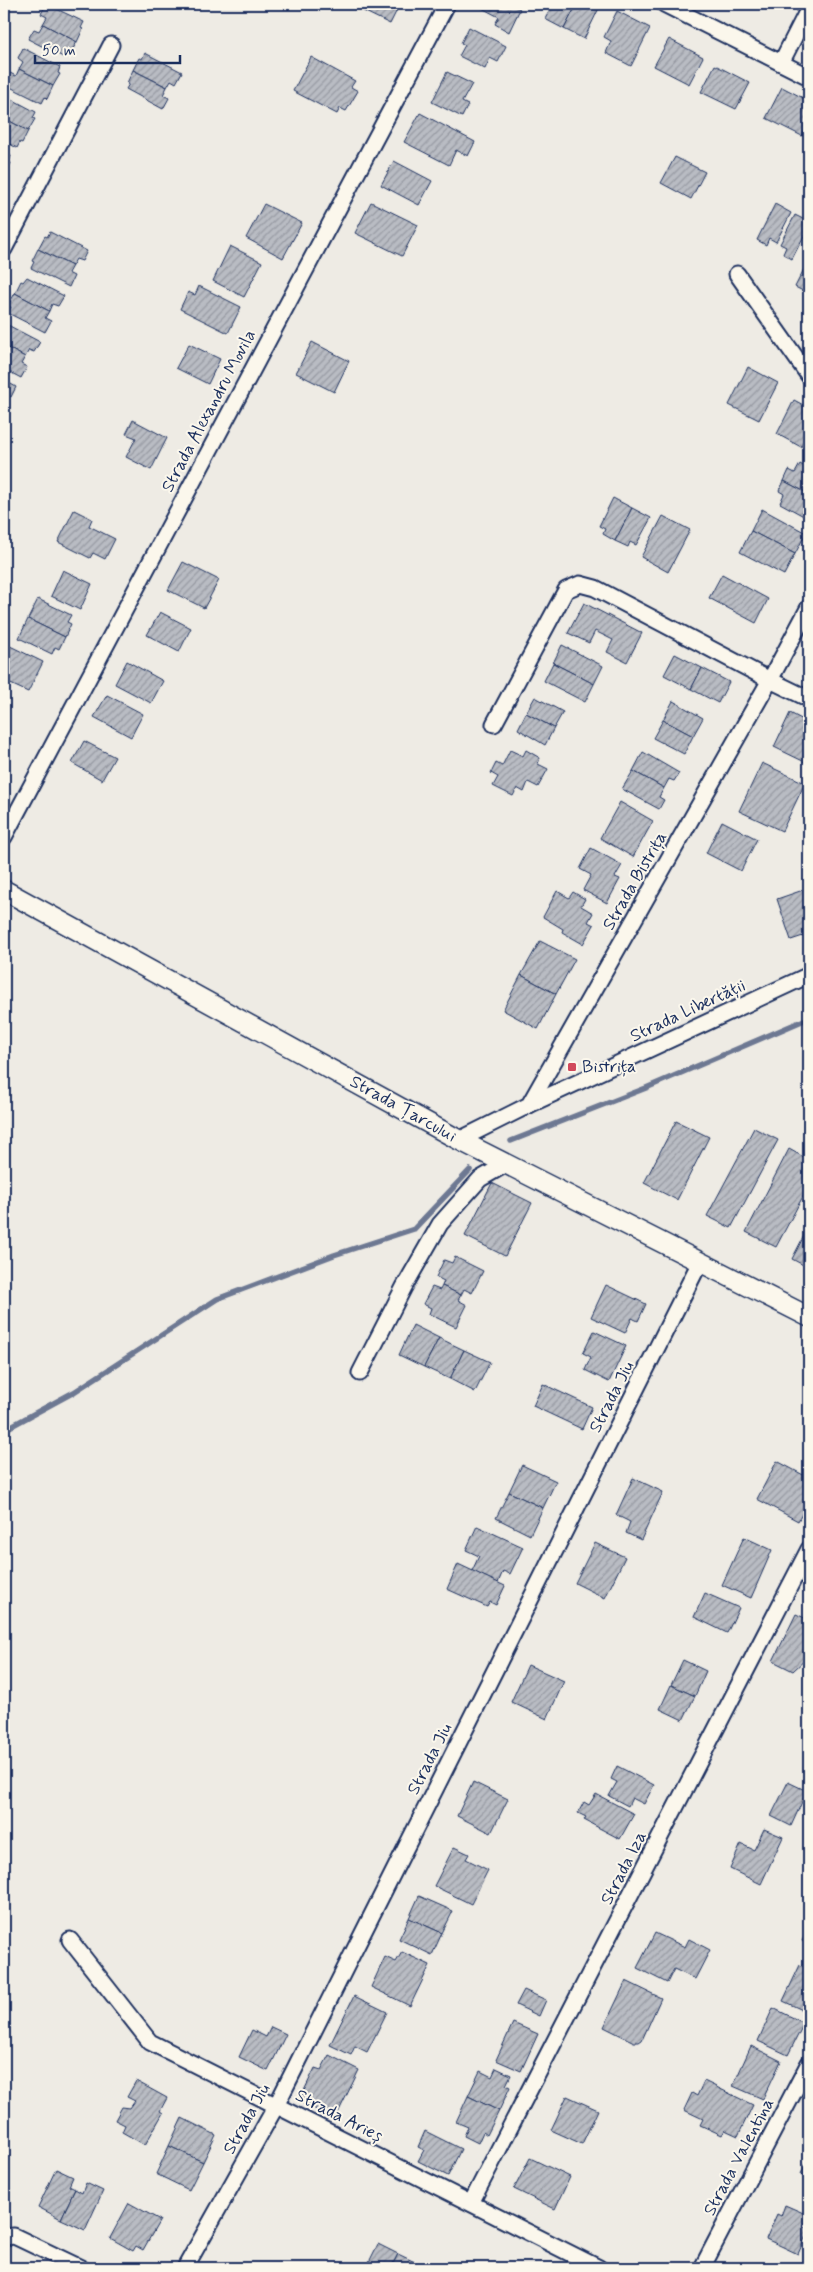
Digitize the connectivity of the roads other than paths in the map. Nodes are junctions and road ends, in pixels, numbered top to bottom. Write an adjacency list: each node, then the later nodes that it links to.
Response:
1 (447, 4): 14 (street, Strada Alexandru Movila)
2 (664, 4): 5 (street)
3 (809, 8): 5 (street)
4 (111, 45): 7 (street)
5 (781, 63): 6 (street)
6 (809, 77)
7 (4, 250)
8 (738, 274): 9 (street)
9 (809, 376)
10 (809, 607): 11 (street, Strada Bistrița)
11 (770, 680): 12 (street); 13 (street); 17 (street, Strada Bistrița)
12 (809, 699)
13 (494, 724)
14 (4, 837)
15 (4, 890): 18 (street, Strada Țarcului)
16 (809, 975): 17 (street, Strada Libertății)
17 (529, 1105): 18 (street)
18 (459, 1140): 19 (street, Strada Țarcului)
19 (506, 1164): 20 (street, Strada Țarcului); 22 (street)
20 (700, 1262): 21 (street, Strada Țarcului); 26 (street, Strada Jiu)
21 (809, 1317)
22 (360, 1373)
23 (809, 1549): 27 (street, Strada Iza)
24 (70, 1940): 26 (street, Strada Arieș)
25 (809, 2063): 32 (street, Strada Valentina)
26 (276, 2106): 27 (street, Strada Arieș); 31 (street, Strada Jiu)
27 (471, 2204): 29 (street, Strada Arieș)
28 (4, 2237): 30 (street)
29 (593, 2267)
30 (81, 2268)
31 (185, 2268)
32 (702, 2268)

